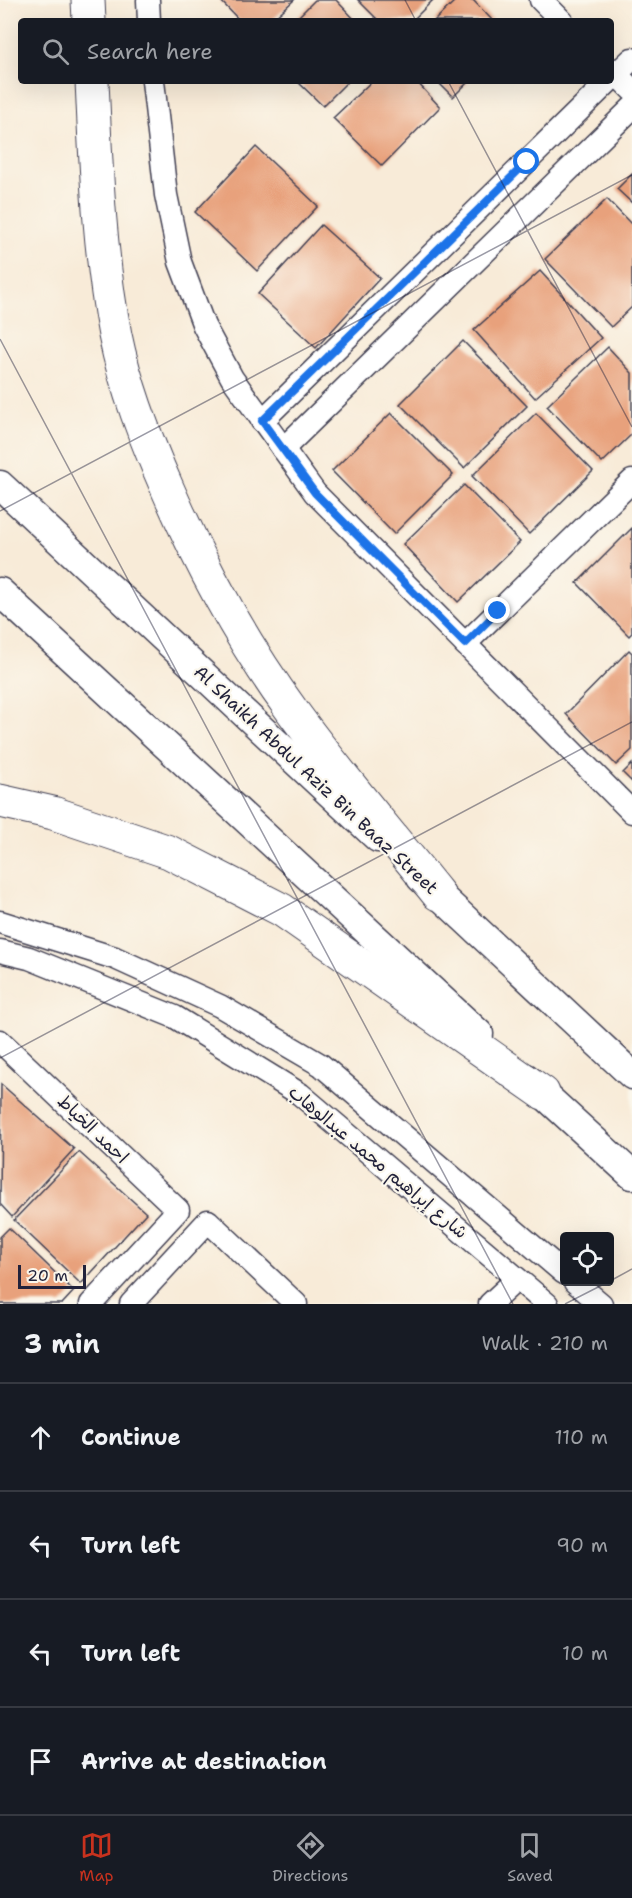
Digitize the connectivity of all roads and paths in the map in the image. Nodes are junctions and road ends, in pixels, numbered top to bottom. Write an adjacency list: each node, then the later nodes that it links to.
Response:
1 (88, 0): 4 (highway)
2 (148, 0): 5 (street)
3 (541, 0): 6 (street)
4 (89, 18)
5 (149, 18)
6 (559, 18)
7 (92, 84): 19 (highway)
8 (153, 84): 11 (street)
9 (609, 84): 11 (street)
10 (632, 108): 12 (street)
11 (262, 421): 12 (street)
12 (283, 449): 16 (street)
13 (632, 481): 16 (street)
14 (0, 485): 19 (main road, Al Shaikh Abdul Aziz Bin Baaz Street)
15 (0, 592): 24 (main road)
16 (465, 644): 18 (street)
17 (0, 801): 24 (highway)
18 (632, 812)
19 (438, 894): 23 (main road, Al Shaikh Abdul Aziz Bin Baaz Street)
20 (0, 922): 26 (street)
21 (0, 951): 27 (street, شارع إبراهيم محمد عبدالوهاب)
22 (0, 1041): 29 (street, احمد الخياط)
23 (632, 1075)
24 (543, 1093): 25 (main road)
25 (632, 1175)
26 (560, 1270)
27 (517, 1279): 32 (street); 33 (street, شارع إبراهيم محمد عبدالوهاب)
28 (581, 1286): 34 (street)
29 (91, 1304)
30 (130, 1304): 31 (street)
31 (296, 1304)
32 (490, 1304)
33 (547, 1304)
34 (601, 1304)

